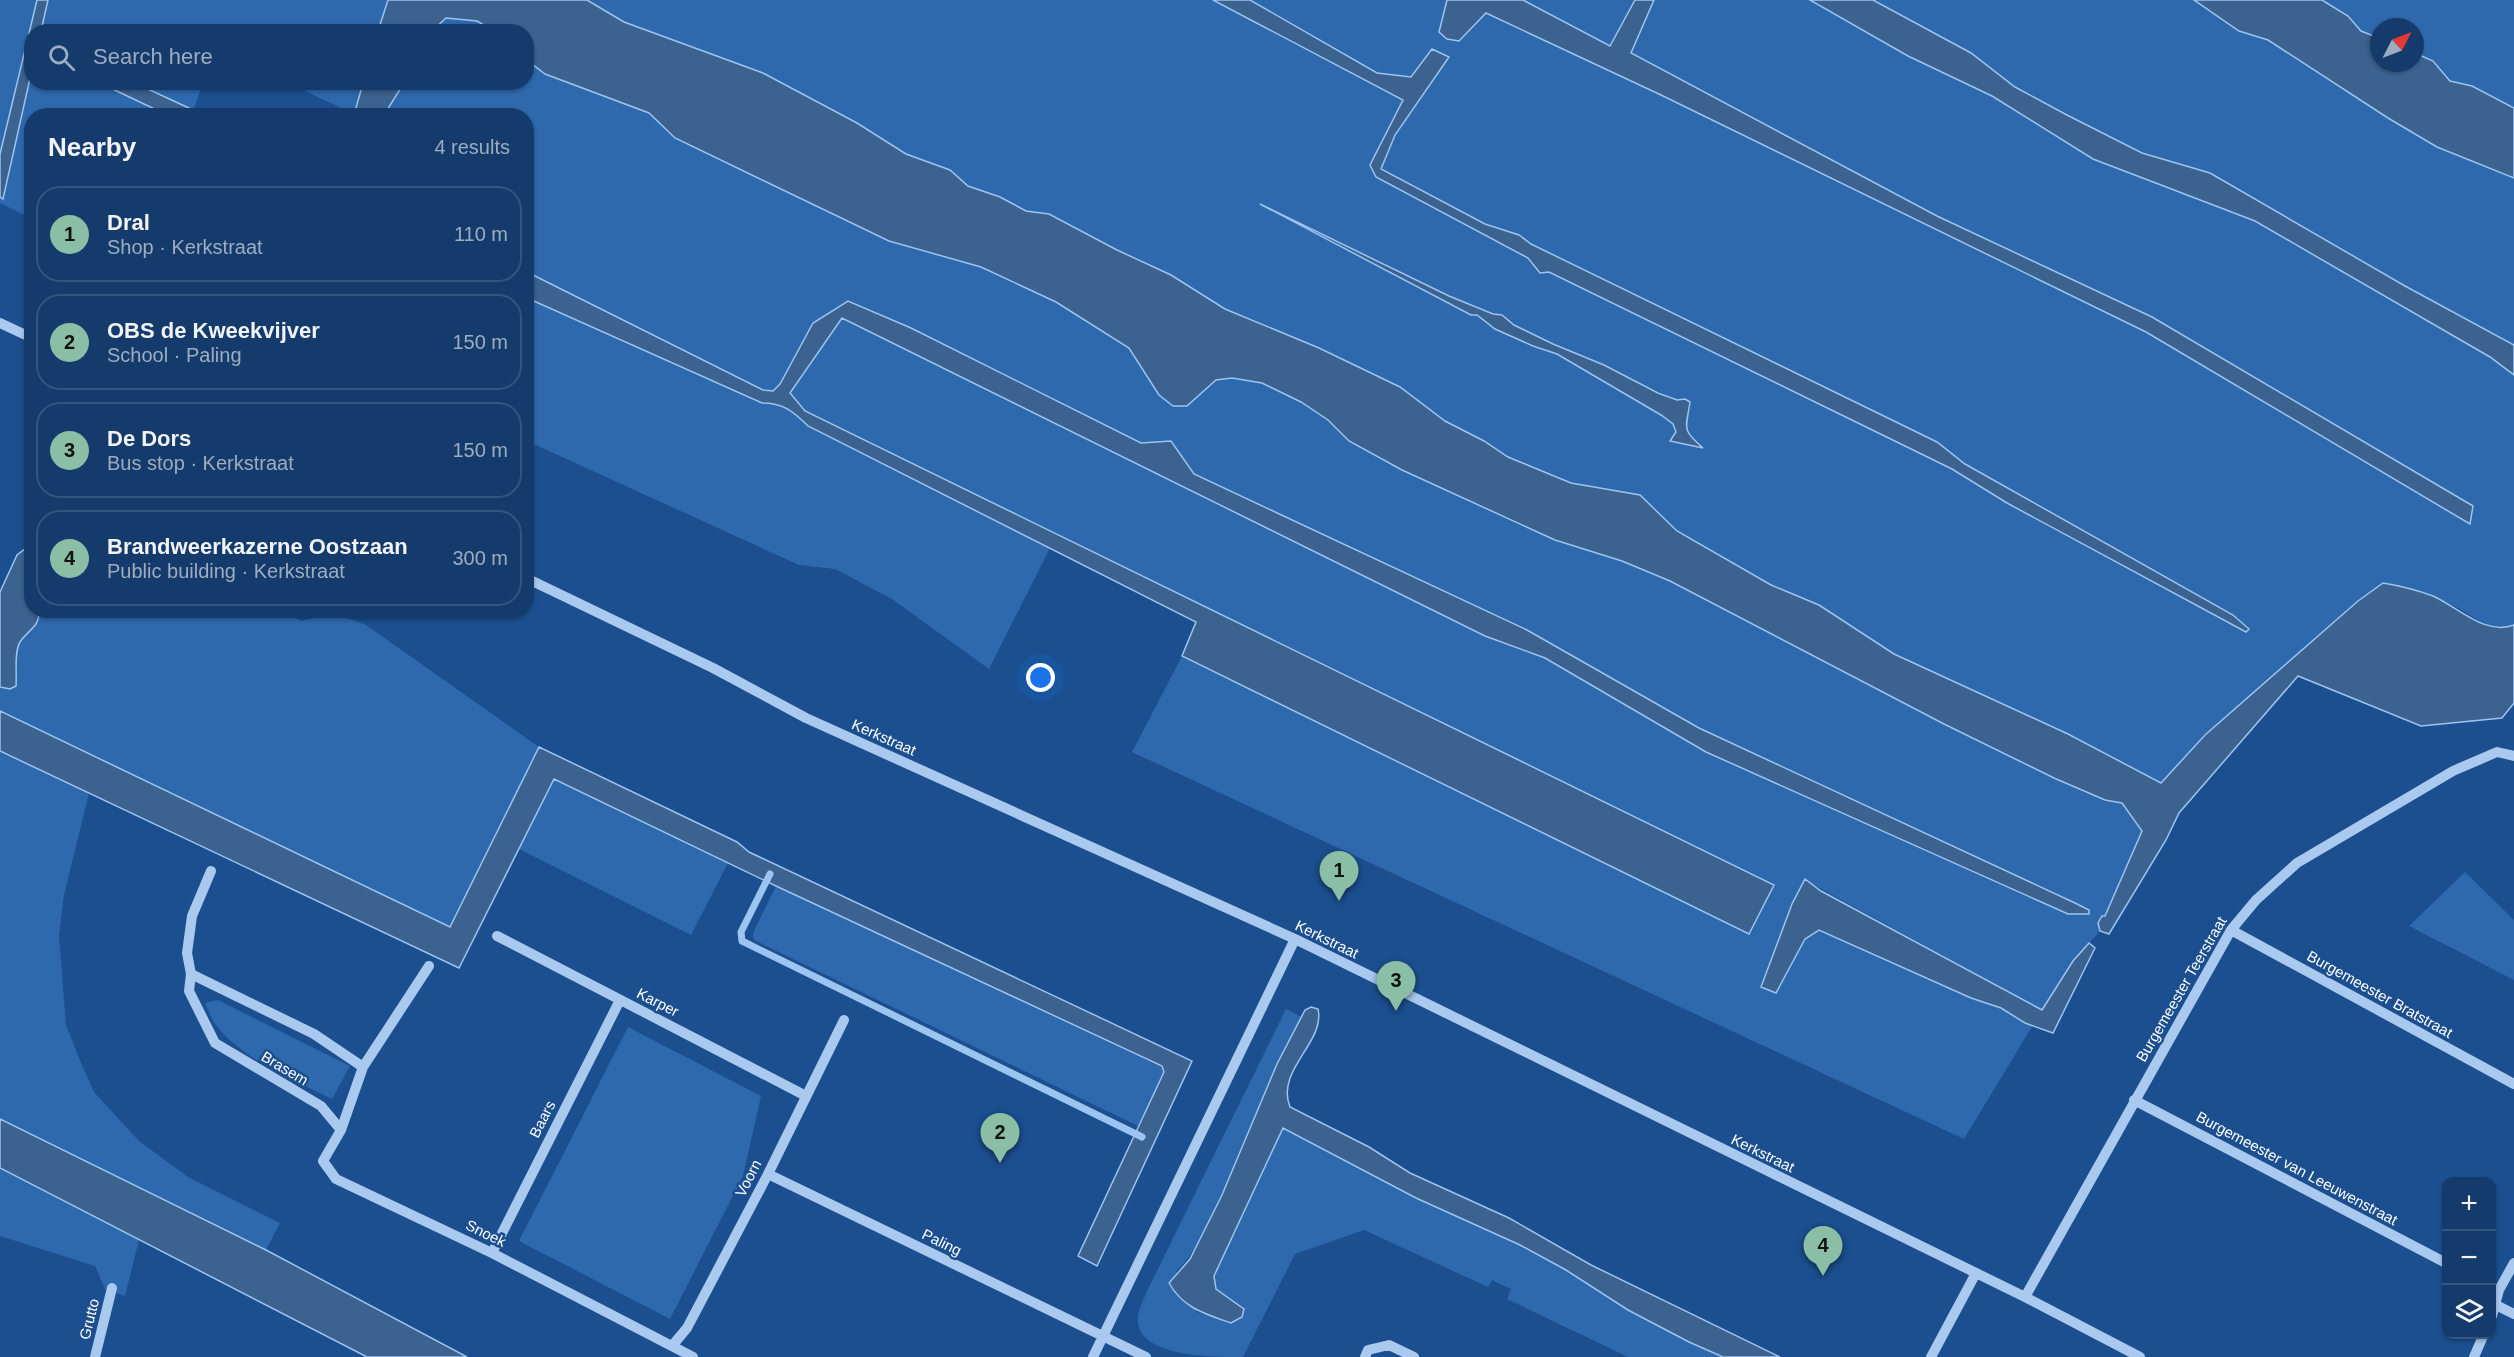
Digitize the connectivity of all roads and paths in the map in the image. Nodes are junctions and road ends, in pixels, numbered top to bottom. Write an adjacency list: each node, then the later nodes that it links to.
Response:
1 (0, 323): 2 (street)
2 (24, 334)
3 (534, 582): 8 (street, Kerkstraat)
4 (2514, 756): 6 (street, Burgemeester Teerstraat)
5 (211, 871): 10 (street, Brasem)
6 (2231, 930): 14 (street, Burgemeester Bratstraat); 16 (street, Burgemeester Teerstraat)
7 (498, 936): 11 (street, Karper)
8 (1295, 939): 22 (street, Kerkstraat); 28 (street)
9 (429, 966): 13 (street)
10 (191, 974): 13 (street); 17 (street, Brasem)
11 (620, 1000): 15 (street, Karper); 19 (street, Baars)
12 (844, 1020): 15 (street, Voorn)
13 (363, 1066): 17 (street)
14 (2514, 1084)
15 (806, 1096): 18 (street, Voorn)
16 (2134, 1100): 20 (street, Burgemeester van Leeuwenstraat); 25 (street, Burgemeester Teerstraat)
17 (341, 1130): 19 (street, Snoek)
18 (768, 1174): 28 (street, Paling); 30 (street, Voorn)
19 (492, 1252): 30 (street, Snoek)
20 (2442, 1261)
21 (2514, 1263): 23 (street)
22 (1976, 1273): 25 (street, Kerkstraat); 37 (street)
23 (2496, 1287)
24 (112, 1288): 31 (street, Grutto)
25 (2025, 1297): 38 (street, Kerkstraat)
26 (2496, 1305): 27 (street)
27 (2514, 1314)
28 (1103, 1337): 33 (street); 34 (street, Paling)
29 (2482, 1339): 39 (street)
30 (672, 1346): 32 (street, Snoek)
31 (95, 1357)
32 (693, 1357)
33 (1093, 1357)
34 (1146, 1357)
35 (1365, 1357): 36 (street)
36 (1414, 1357)
37 (1930, 1357)
38 (2139, 1357)
39 (2474, 1357)

